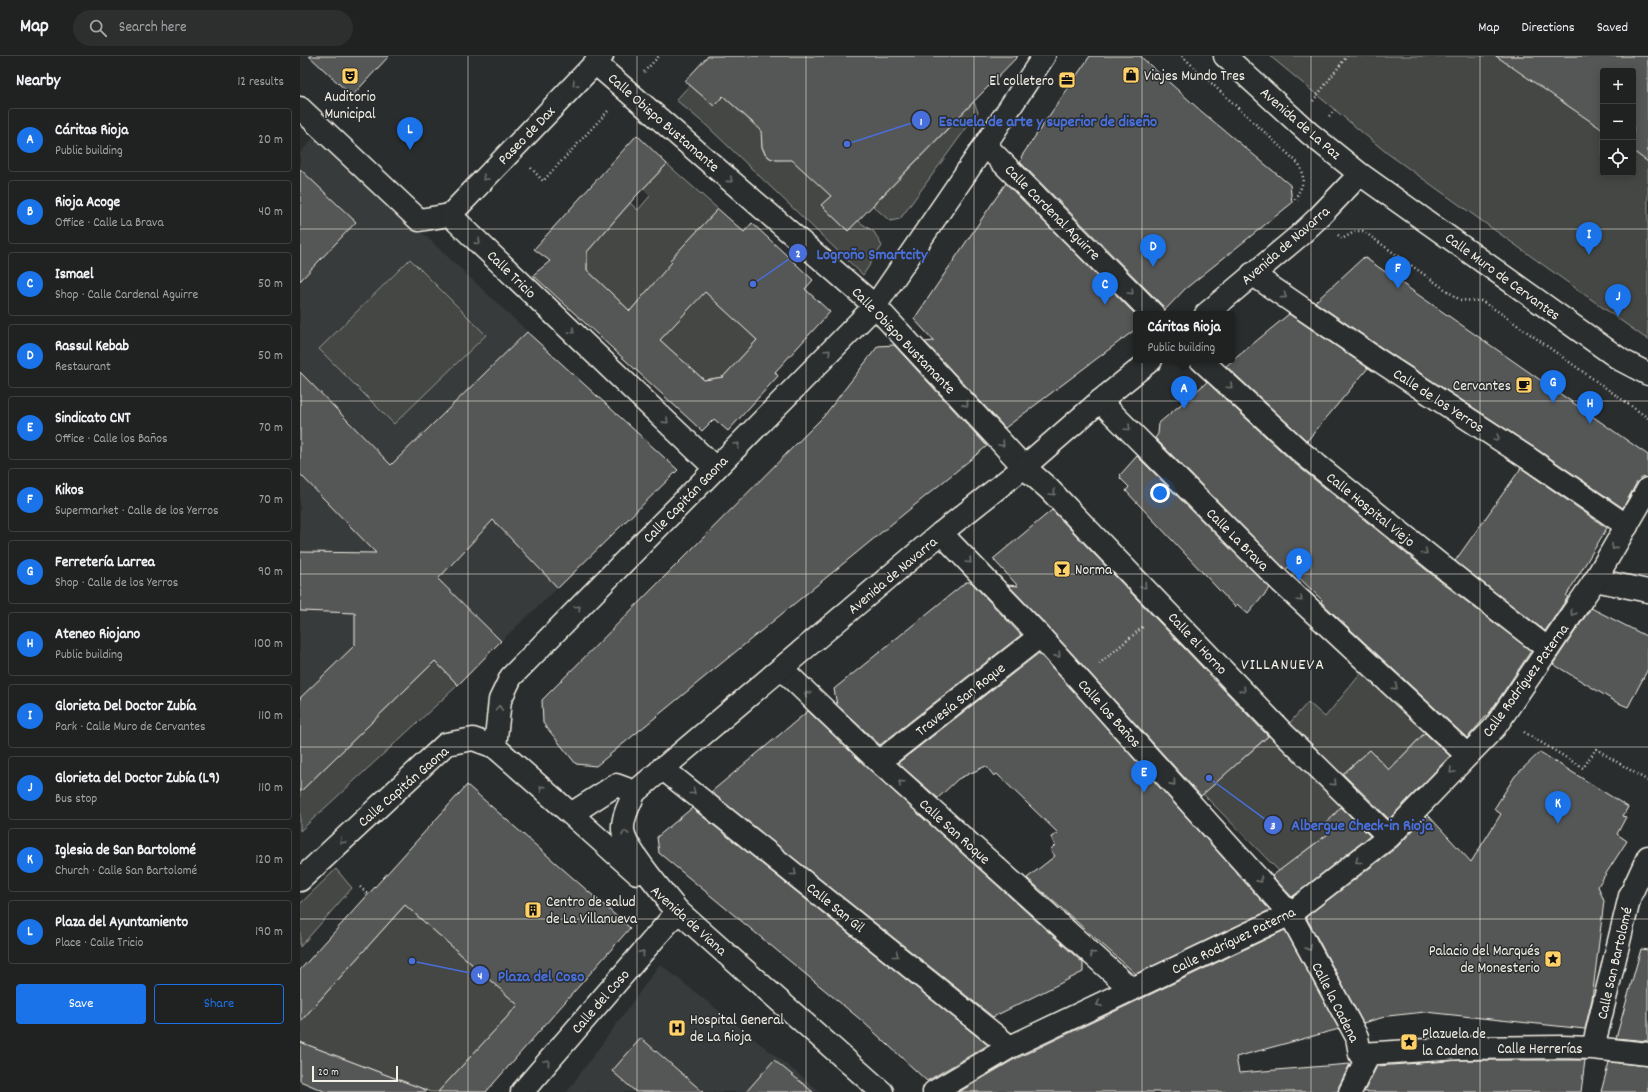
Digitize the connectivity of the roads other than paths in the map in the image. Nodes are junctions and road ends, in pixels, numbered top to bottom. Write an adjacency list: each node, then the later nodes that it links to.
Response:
1 (1044, 56): 5 (street, Calle Capitán Gaona)
2 (1225, 56): 6 (street, Avenida de La Paz)
3 (598, 59): 7 (street, Paseo de Dax, one-way to 7); 9 (street, Calle Obispo Bustamante, one-way to 9)
4 (300, 108): 7 (street)
5 (985, 146): 9 (street, Calle Capitán Gaona); 10 (street, Calle Cardenal Aguirre, one-way to 10)
6 (1360, 174): 8 (street, Avenida de Navarra); 14 (street, Calle Muro de Cervantes)
7 (450, 215): 17 (street, Calle Tricio, one-way to 17)
8 (1252, 274): 11 (street, Avenida de Navarra); 19 (street, Calle de los Yerros, one-way to 19)
9 (875, 306): 16 (street, Calle Obispo Bustamante, one-way to 16); 17 (street, Calle Capitán Gaona, one-way to 9)
10 (1151, 311)
11 (1209, 311)
12 (1147, 363): 15 (street, Avenida de Navarra)
13 (1204, 363): 24 (street, Calle Hospital Viejo, one-way to 24)
14 (1648, 374)
15 (1100, 401): 16 (street, Avenida de Navarra); 27 (street, Calle La Brava, one-way to 27)
16 (1024, 467): 20 (street, Avenida de Navarra); 32 (street, Calle el Horno, one-way to 32)
17 (715, 468): 26 (street, Calle Capitán Gaona, one-way to 17)
18 (1648, 489): 19 (street, Calle Rodríguez Paterna)
19 (1627, 526): 21 (street, Calle Rodríguez Paterna, one-way to 21)
20 (941, 533): 23 (street, Calle los Baños, one-way to 23); 25 (street, Avenida de Navarra)
21 (1595, 580): 22 (street); 24 (street, Calle Rodríguez Paterna, one-way to 24)
22 (1648, 591)
23 (1040, 636): 28 (street, Travesía San Roque); 36 (street, Calle los Baños, one-way to 36)
24 (1548, 649): 27 (street, Calle Rodríguez Paterna)
25 (782, 669): 28 (street, Calle San Roque, one-way to 25); 29 (street, Avenida de Navarra)
26 (495, 747): 31 (street, Avenida de Viana, one-way to 26); 34 (street, Calle Capitán Gaona, one-way to 34)
27 (1467, 755): 32 (street, Calle Rodríguez Paterna, one-way to 32)
28 (879, 762): 37 (street, Calle San Roque, one-way to 28)
29 (662, 768): 30 (street, Avenida de Navarra); 38 (street, Calle San Gil, one-way to 38)
30 (635, 792): 31 (street); 35 (street, Avenida de Navarra, one-way to 30)
31 (571, 814): 35 (street, Avenida de Viana)
32 (1389, 837): 36 (street, Calle Rodríguez Paterna, one-way to 36)
33 (1648, 857): 39 (street, Calle San Bartolomé)
34 (300, 880)
35 (678, 911): 42 (street, Calle del Coso, one-way to 35); 43 (street, Avenida de Viana)
36 (1290, 914): 37 (street, Calle Rodríguez Paterna); 40 (street, Calle la Cadena, one-way to 40)
37 (1131, 989): 38 (street, Calle Rodríguez Paterna, one-way to 38)
38 (1010, 1046): 44 (street, Calle Rodríguez Paterna)
39 (1593, 1048): 40 (street, Calle Herrerías); 41 (street, Calle Herrerías)
40 (1360, 1054): 45 (street, Calle la Cadena)
41 (1648, 1054)
42 (522, 1092)
43 (882, 1092)
44 (934, 1092)
45 (1350, 1092)

